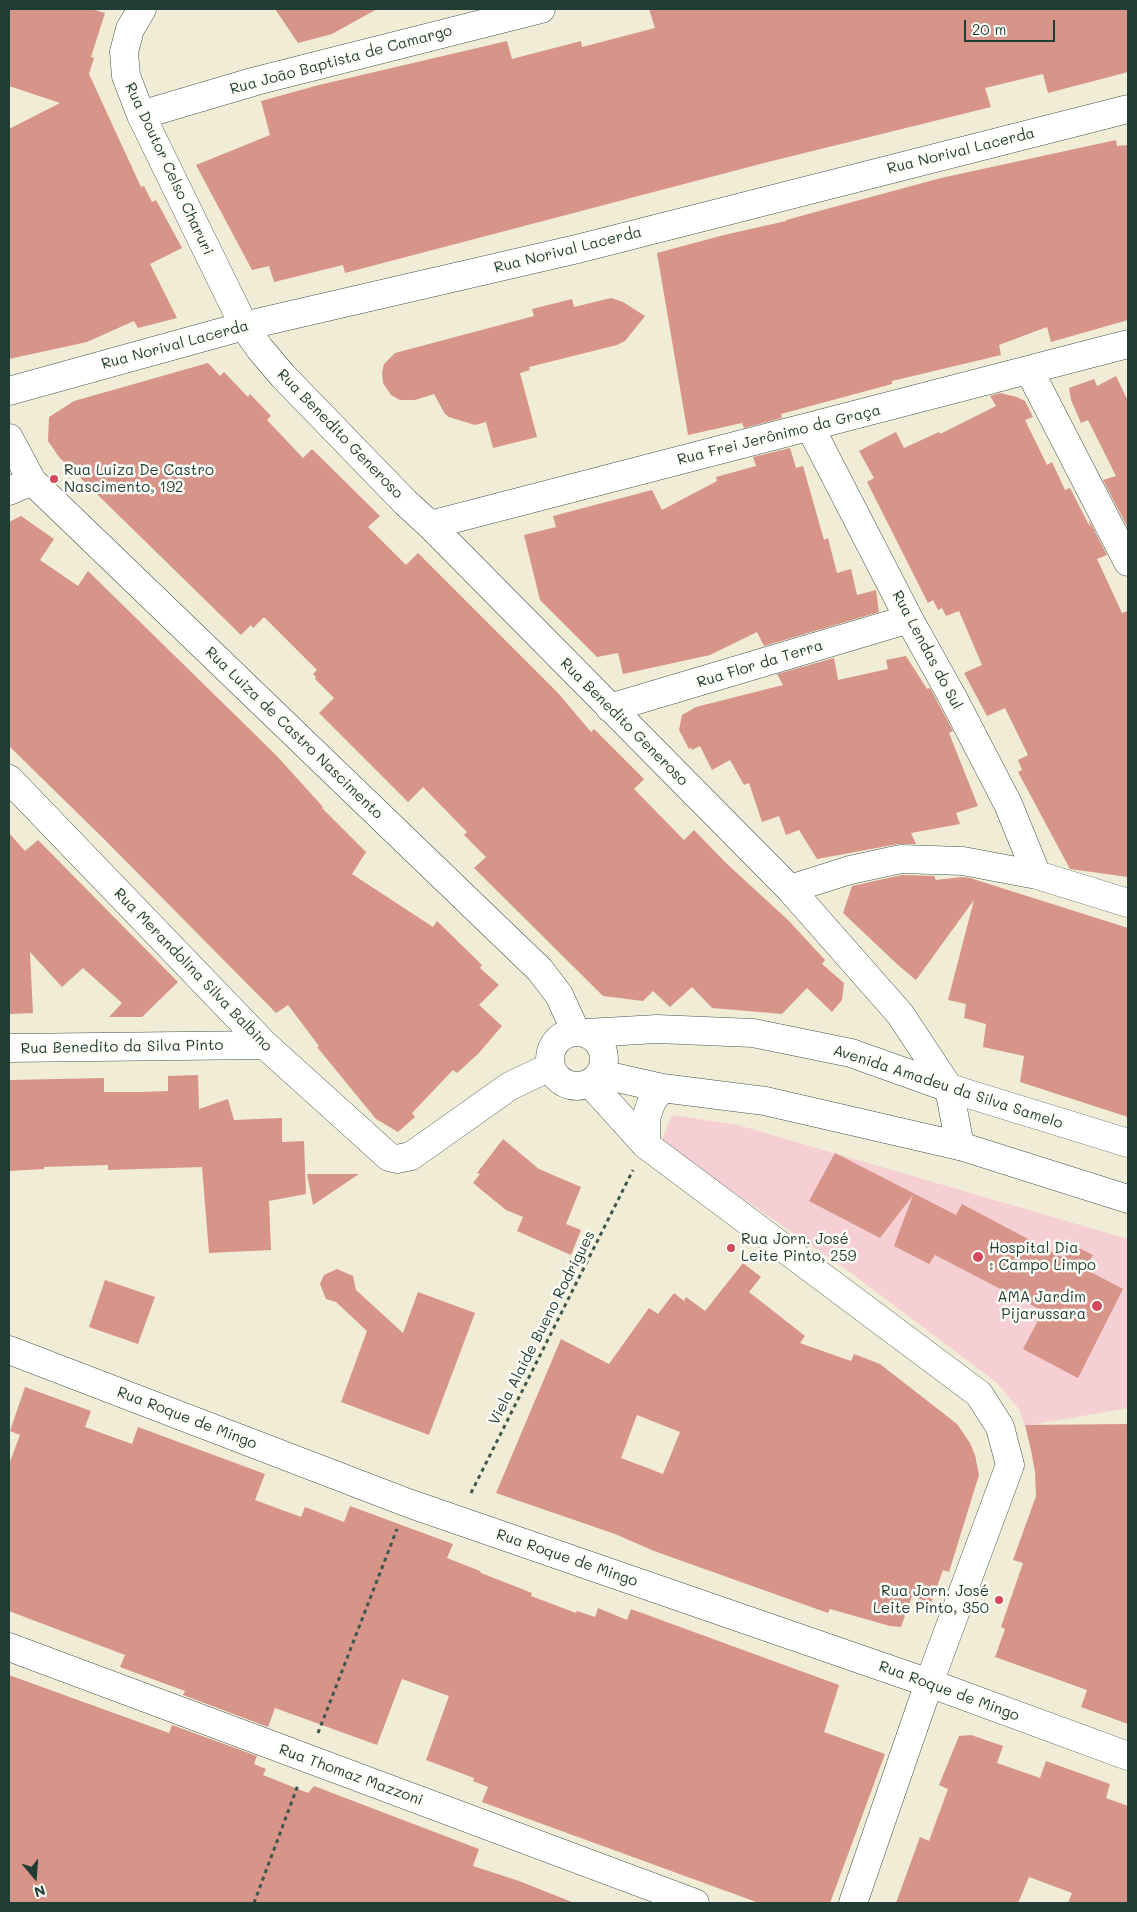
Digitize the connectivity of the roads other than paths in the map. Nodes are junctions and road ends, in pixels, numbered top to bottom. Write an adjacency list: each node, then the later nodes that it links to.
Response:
1 (142, 9): 4 (street, Rua Doutor Celso Charuri)
2 (542, 9): 4 (street, Rua João Baptista de Camargo)
3 (1128, 109): 5 (street, Rua Norival Lacerda)
4 (141, 115): 5 (street, Rua Doutor Celso Charuri)
5 (244, 326): 8 (street, Rua Norival Lacerda); 12 (street, Rua Benedito Generoso)
6 (1128, 344): 7 (street, Rua Frei Jerônimo da Graça)
7 (1030, 370): 9 (street, Rua Frei Jerônimo da Graça); 13 (street)
8 (9, 391)
9 (810, 427): 12 (street, Rua Frei Jerônimo da Graça); 14 (street, Rua Lendas do Sul)
10 (9, 438): 11 (street, Rua Luiza de Castro Nascimento)
11 (20, 486): 20 (street, Rua Luiza de Castro Nascimento)
12 (430, 525): 15 (street, Rua Benedito Generoso)
13 (1128, 562)
14 (909, 619): 15 (street, Rua Flor da Terra); 17 (street, Rua Lendas do Sul)
15 (610, 708): 18 (street, Rua Benedito Generoso)
16 (9, 779): 21 (street, Rua Merandolina Silva Balbino)
17 (1037, 875): 18 (street); 19 (street)
18 (790, 889): 26 (street, Rua Benedito Generoso)
19 (1128, 903)
20 (582, 1032): 23 (street); 24 (street); 26 (street, Avenida Amadeu da Silva Samelo)
21 (265, 1045): 22 (street, Rua Benedito da Silva Pinto); 23 (street, Rua Merandolina Silva Balbino)
22 (9, 1048)
23 (550, 1067): 24 (street)
24 (595, 1079): 25 (street); 28 (street)
25 (662, 1088): 28 (street); 29 (street)
26 (948, 1088): 27 (street, Avenida Amadeu da Silva Samelo); 29 (street, Rua Benedito Generoso)
27 (1128, 1143)
28 (646, 1145): 33 (street)
29 (960, 1146): 30 (street)
30 (1128, 1198)
31 (9, 1350): 33 (street, Rua Roque de Mingo)
32 (9, 1646): 35 (street, Rua Thomaz Mazzoni)
33 (929, 1683): 34 (street, Rua Roque de Mingo); 36 (street)
34 (1128, 1756)
35 (694, 1903)
36 (854, 1903)

